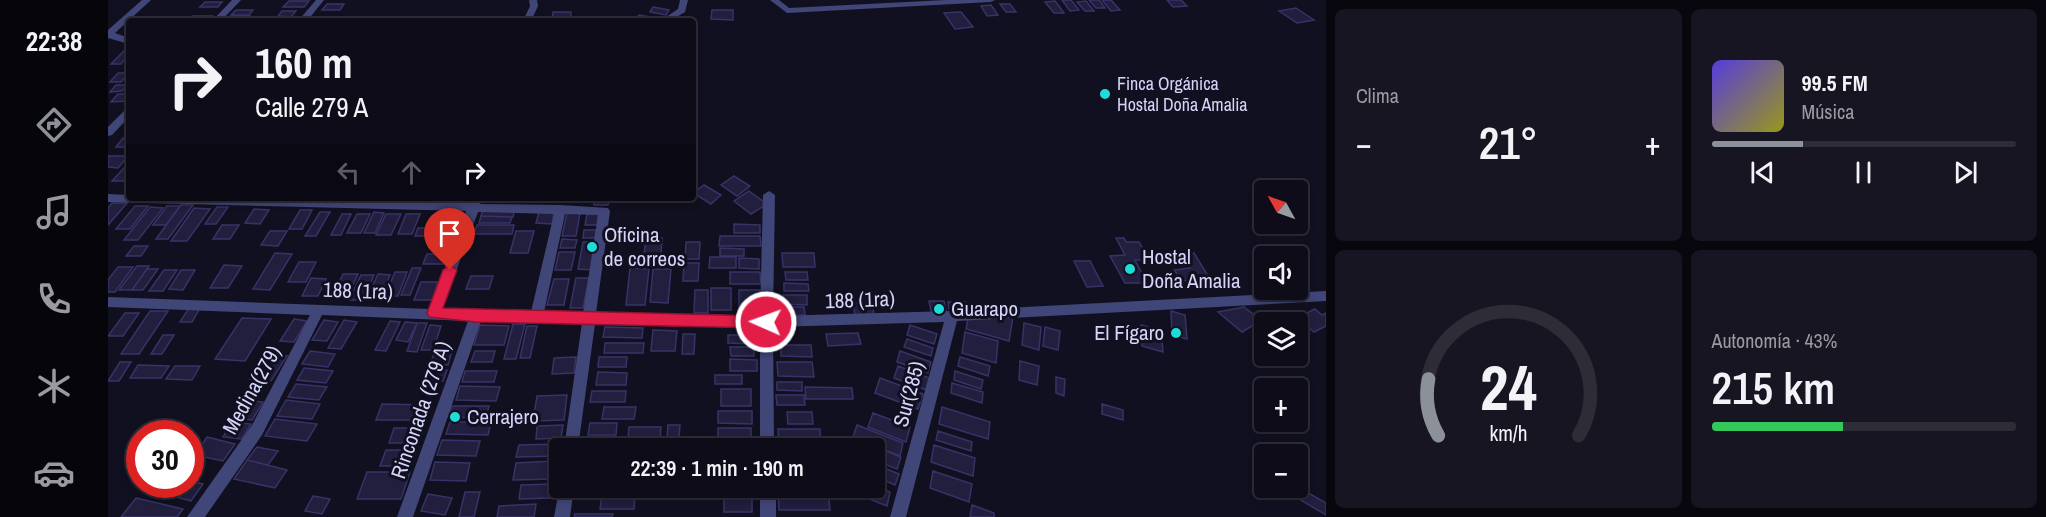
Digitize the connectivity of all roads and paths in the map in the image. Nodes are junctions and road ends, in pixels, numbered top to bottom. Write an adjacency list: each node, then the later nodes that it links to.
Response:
1 (147, 0): 9 (street)
2 (237, 0): 10 (street)
3 (320, 0): 11 (street)
4 (533, 0): 12 (street)
5 (684, 0): 13 (street)
6 (774, 0): 8 (street)
7 (991, 0): 8 (street)
8 (964, 1)
9 (127, 18)
10 (219, 18)
11 (305, 18)
12 (528, 18)
13 (669, 18)
14 (126, 19): 15 (street)
15 (108, 35): 16 (street)
16 (126, 40)
17 (126, 116): 18 (street)
18 (108, 133)
19 (769, 195): 33 (street)
20 (108, 198): 21 (street)
21 (126, 198)
22 (383, 201): 23 (street)
23 (475, 202): 24 (street); 28 (street)
24 (561, 209): 31 (street); 32 (street)
25 (1326, 296): 30 (street, 188 (1ra))
26 (108, 303): 27 (street, 188 (1ra))
27 (319, 309): 28 (street, 188 (1ra)); 38 (street, Medina(279))
28 (434, 313): 29 (street, 188 (1ra))
29 (476, 316): 31 (street, 188 (1ra)); 39 (street, Rinconada (279 A))
30 (952, 316): 33 (street, 188 (1ra)); 42 (street, Sur(285))
31 (536, 317): 32 (street, 188 (1ra))
32 (589, 318): 33 (street, 188 (1ra)); 34 (street)
33 (766, 322): 35 (street)
34 (572, 438)
35 (767, 438)
36 (565, 498): 40 (street)
37 (768, 498): 41 (street)
38 (195, 517)
39 (405, 517)
40 (562, 517)
41 (768, 517)
42 (898, 517)

